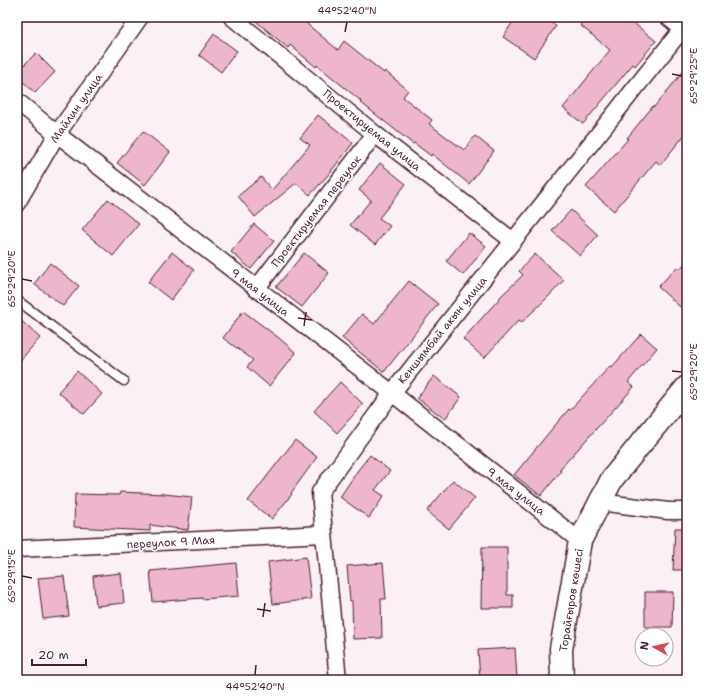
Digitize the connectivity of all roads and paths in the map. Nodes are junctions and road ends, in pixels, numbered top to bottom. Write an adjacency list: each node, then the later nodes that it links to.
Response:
1 (140, 17): 6 (street, Майлин улица)
2 (232, 17): 7 (street, Проектируемая улица)
3 (668, 17): 4 (street)
4 (685, 28): 9 (street, Кеншымбай акын улица)
5 (17, 101): 6 (street, 9 мая улица)
6 (57, 134): 8 (street, Майлин улица); 10 (street, 9 мая улица)
7 (375, 134): 9 (street, Проектируемая улица); 10 (street, Проектируемая переулок)
8 (17, 203)
9 (514, 241): 14 (street, Кеншымбай акын улица)
10 (256, 289): 14 (street, 9 мая улица)
11 (17, 300): 12 (lane)
12 (124, 381)
13 (687, 387): 15 (street, Торайғыров көшесі)
14 (392, 393): 17 (street, Кеншымбай акын улица); 18 (street, 9 мая улица)
15 (600, 502): 16 (street); 18 (street, Торайғыров көшесі)
16 (687, 511)
17 (324, 534): 19 (street, переулок 9 Мая); 20 (street, Кеншымбай акын улица)
18 (580, 541): 21 (street, Торайғыров көшесі)
19 (17, 549)
20 (338, 680)
21 (562, 680)

